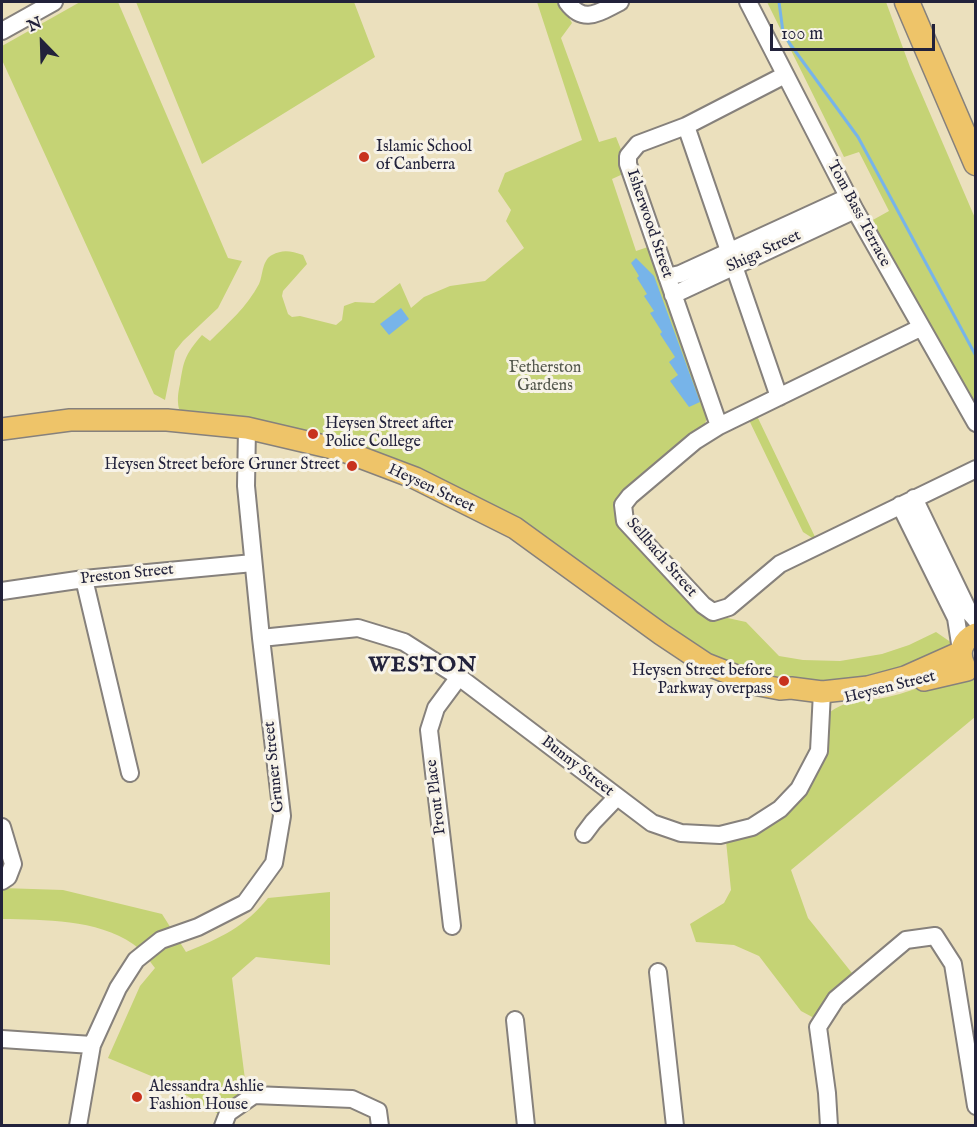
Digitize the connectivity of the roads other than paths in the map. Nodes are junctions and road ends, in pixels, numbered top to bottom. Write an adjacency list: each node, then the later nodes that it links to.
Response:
1 (54, 2): 7 (street)
2 (567, 2): 3 (street)
3 (620, 2)
4 (748, 2): 8 (street, Tom Bass Terrace)
5 (907, 2): 11 (highway)
6 (922, 2): 10 (highway)
7 (2, 31)
8 (785, 75): 9 (street, Isherwood Street); 12 (street, Tom Bass Terrace)
9 (686, 126): 13 (street); 14 (street, Isherwood Street)
10 (975, 128)
11 (975, 163)
12 (852, 203): 13 (street, Shiga Street); 16 (street, Tom Bass Terrace)
13 (731, 259): 14 (street, Shiga Street); 15 (street, Shiga Street); 17 (street)
14 (667, 278): 15 (street, Isherwood Street)
15 (673, 295): 19 (street, Isherwood Street)
16 (920, 328): 17 (street, Sellbach Street); 18 (street, Tom Bass Terrace)
17 (779, 397): 19 (street, Sellbach Street)
18 (975, 423)
19 (719, 426): 23 (street, Sellbach Street)
20 (247, 428): 21 (main road, Heysen Street); 24 (street, Gruner Street); 32 (main road, Heysen Street)
21 (2, 429)
22 (975, 469): 23 (street)
23 (907, 502): 27 (street); 30 (street)
24 (253, 563): 25 (street, Preston Street); 29 (street, Gruner Street)
25 (84, 579): 26 (street, Preston Street); 33 (street)
26 (2, 591)
27 (975, 620)
28 (975, 634): 30 (main road)
29 (261, 638): 31 (street, Bunny Street); 42 (street, Gruner Street)
30 (966, 662): 32 (main road, Heysen Street)
31 (459, 677): 34 (street, Bunny Street); 38 (street, Prout Place)
32 (822, 697): 34 (street, Bunny Street)
33 (130, 773)
34 (616, 798): 36 (street)
35 (2, 827): 37 (street)
36 (585, 834)
37 (2, 881)
38 (453, 926)
39 (658, 972): 48 (street)
40 (515, 1020): 47 (street)
41 (2, 1039): 42 (street)
42 (92, 1045): 44 (street, Gruner Street)
43 (975, 1106): 49 (street)
44 (78, 1125)
45 (224, 1125): 46 (street)
46 (380, 1125)
47 (526, 1125)
48 (675, 1125)
49 (829, 1125)

